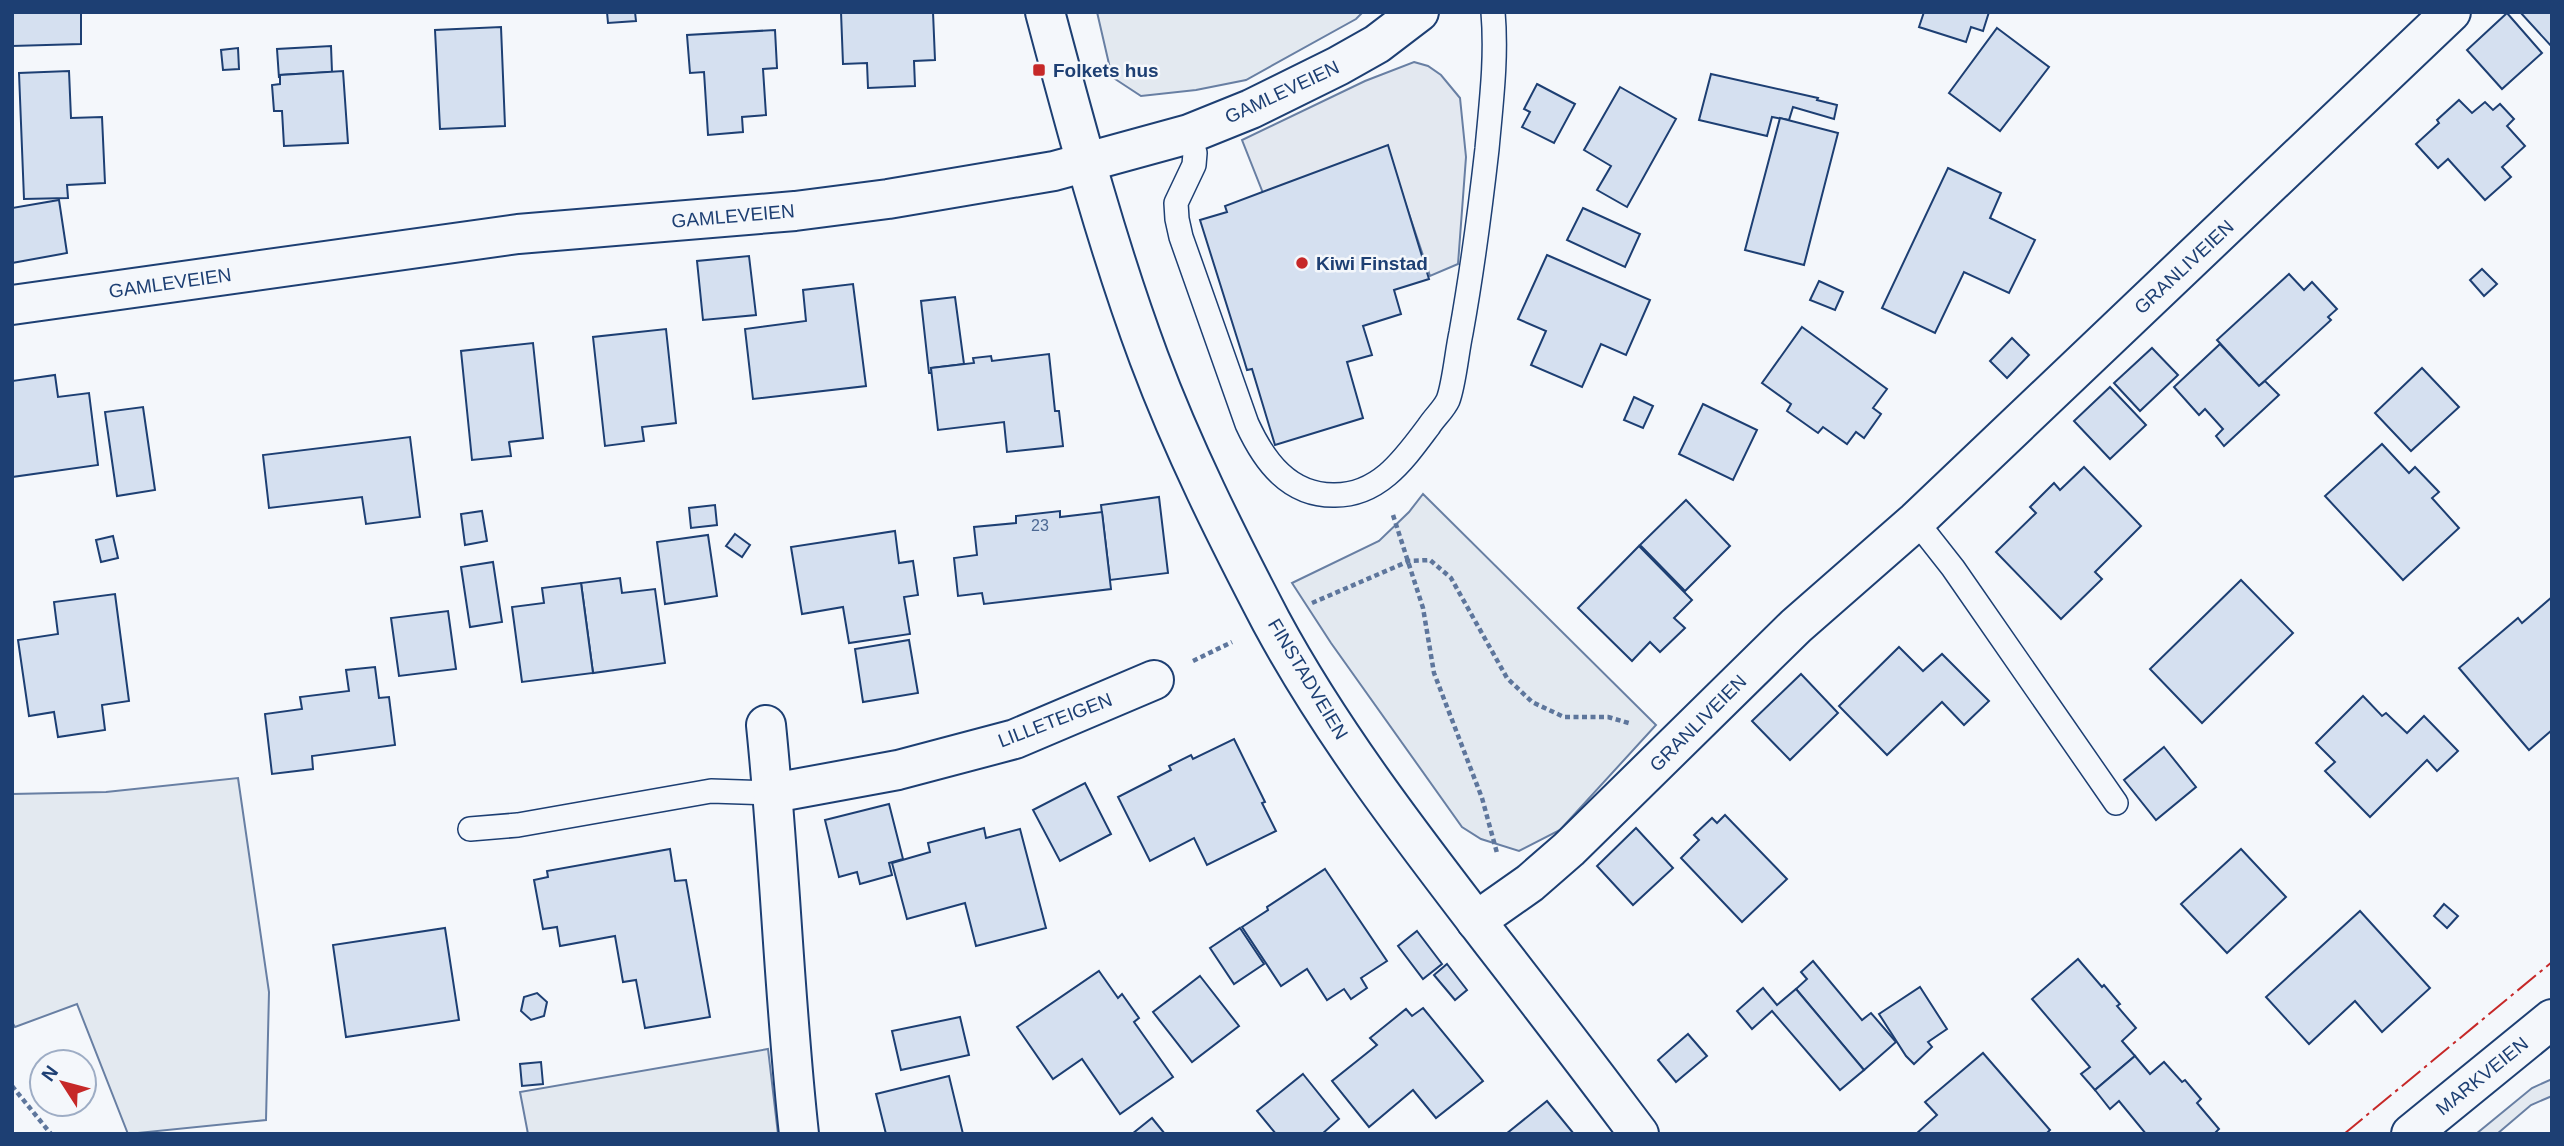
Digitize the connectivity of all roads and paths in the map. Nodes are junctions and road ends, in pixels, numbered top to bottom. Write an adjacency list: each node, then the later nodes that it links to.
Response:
1 (1045, 12): 6 (street, FINSTADVEIEN)
2 (1419, 12): 5 (street, GAMLEVEIEN)
3 (1493, 12): 8 (lane)
4 (2451, 12): 9 (street, GRANLIVEIEN)
5 (1189, 134): 6 (street, GAMLEVEIEN); 8 (lane)
6 (1087, 164): 7 (street, GAMLEVEIEN); 20 (street, FINSTADVEIEN)
7 (12, 305)
8 (1380, 481): 10 (path)
9 (1916, 521): 15 (street, GRANLIVEIEN); 17 (lane)
10 (1409, 561): 11 (path); 15 (path); 19 (path)
11 (1311, 603)
12 (1234, 641): 13 (path)
13 (1154, 680): 16 (street, LILLETEIGEN)
14 (766, 725): 16 (street)
15 (1670, 749): 20 (street, GRANLIVEIEN)
16 (773, 793): 18 (lane, LILLETEIGEN); 24 (street)
17 (2116, 803)
18 (470, 830)
19 (1497, 853)
20 (1476, 921): 25 (street, FINSTADVEIEN)
21 (2552, 1019): 26 (street, MARKVEIEN)
22 (12, 1086): 23 (path)
23 (51, 1134)
24 (799, 1134)
25 (1639, 1134)
26 (2411, 1134)

